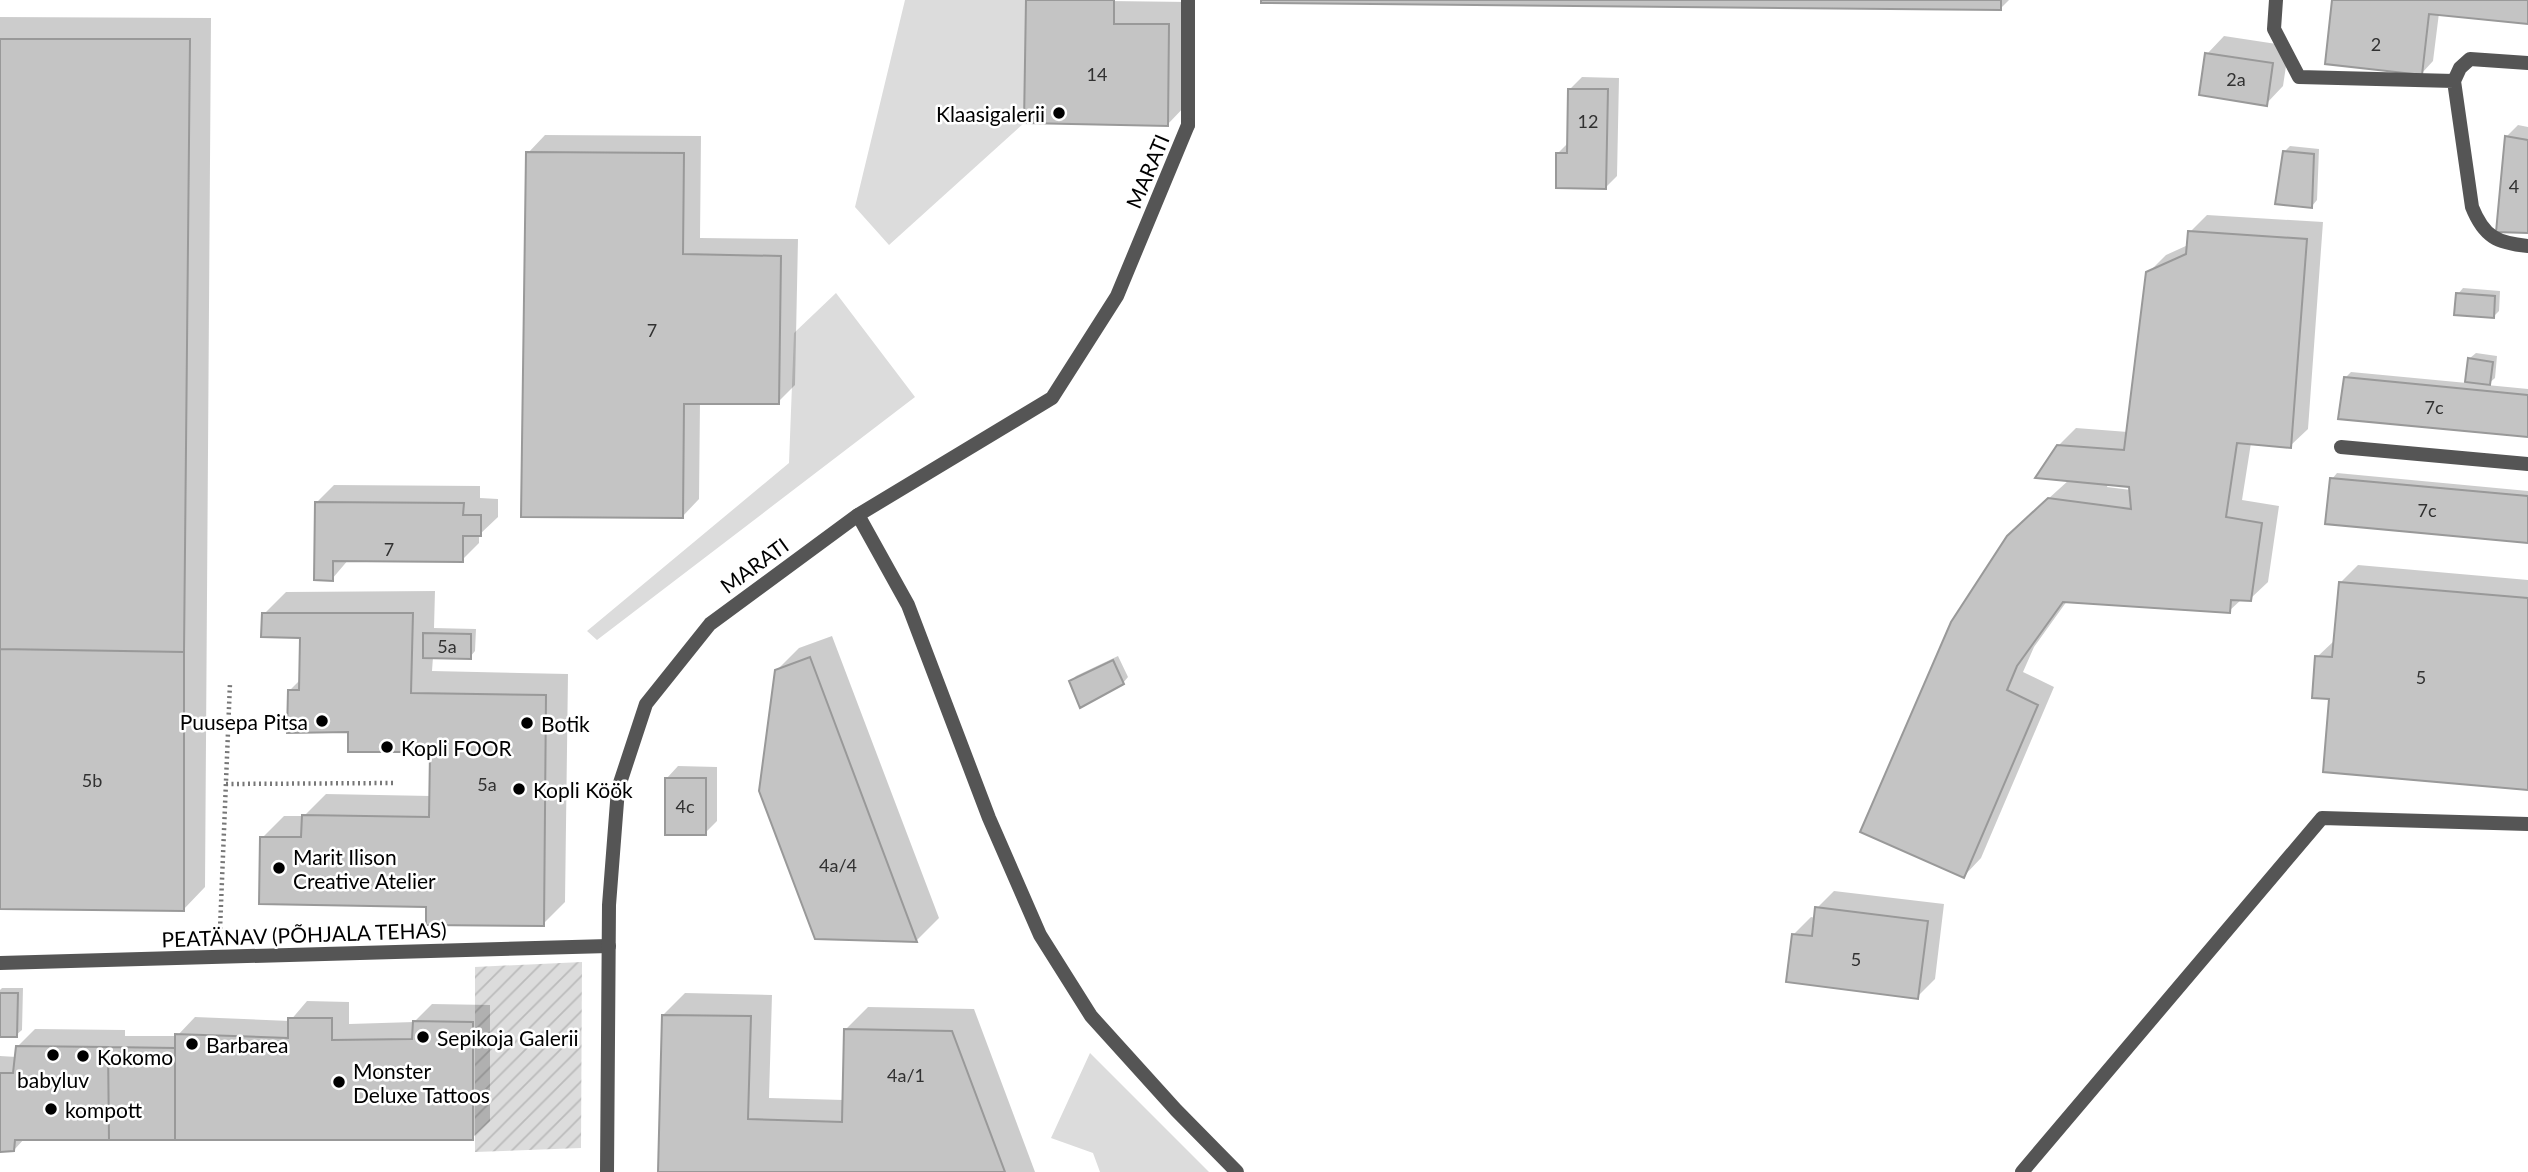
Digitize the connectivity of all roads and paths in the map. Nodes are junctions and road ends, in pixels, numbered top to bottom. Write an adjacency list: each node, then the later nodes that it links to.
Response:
1 (1188, 0): 8 (street, MARATI)
2 (2276, 0): 4 (street)
3 (2528, 63): 4 (street)
4 (2454, 81): 5 (street)
5 (2528, 246)
6 (2342, 447): 7 (street)
7 (2528, 464)
8 (858, 515): 13 (street, MARATI); 17 (street)
9 (229, 683): 11 (path)
10 (393, 783): 11 (path)
11 (226, 784): 14 (path)
12 (2528, 824): 18 (street)
13 (609, 946): 14 (street, PEATÄNAV (PÕHJALA TEHAS)); 16 (street, MARATI)
14 (219, 957): 15 (street, PEATÄNAV (PÕHJALA TEHAS))
15 (0, 963)
16 (607, 1172)
17 (1237, 1172)
18 (2022, 1172)

